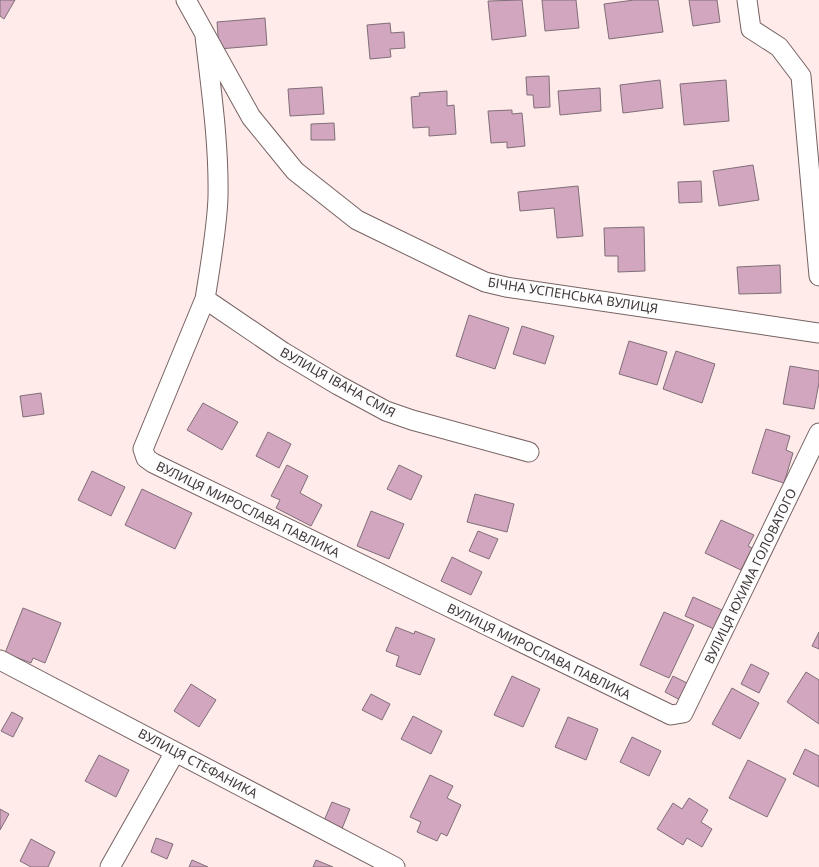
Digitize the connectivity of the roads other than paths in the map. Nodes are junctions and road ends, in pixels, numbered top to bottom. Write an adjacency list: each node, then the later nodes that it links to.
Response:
1 (186, 0): 3 (street, БІЧНА УСПЕНСЬКА ВУЛИЦЯ)
2 (746, 0): 4 (street)
3 (205, 36): 5 (street, ВУЛИЦЯ МИРОСЛАВА ПАВЛИКА); 6 (street, БІЧНА УСПЕНСЬКА ВУЛИЦЯ)
4 (819, 276)
5 (205, 299): 8 (street, ВУЛИЦЯ ІВАНА СМІЯ); 10 (street, ВУЛИЦЯ МИРОСЛАВА ПАВЛИКА)
6 (819, 333)
7 (819, 433): 10 (street, ВУЛИЦЯ ЮХИМА ГОЛОВАТОГО)
8 (529, 452)
9 (0, 660): 11 (street, ВУЛИЦЯ СТЕФАНИКА)
10 (678, 716)
11 (175, 752): 12 (street); 13 (street, ВУЛИЦЯ СТЕФАНИКА)
12 (110, 867)
13 (395, 867)

